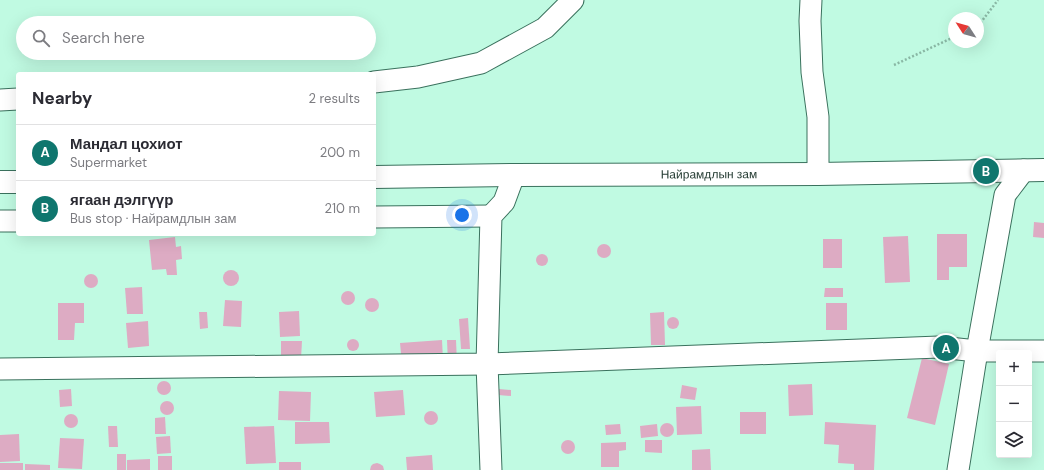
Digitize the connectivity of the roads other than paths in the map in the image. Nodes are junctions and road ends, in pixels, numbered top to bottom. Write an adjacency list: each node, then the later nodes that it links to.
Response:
1 (573, 0): 3 (street)
2 (811, 0): 7 (street)
3 (376, 82)
4 (16, 99): 5 (street)
5 (0, 100)
6 (1034, 170): 7 (main road, Найрамдлын зам); 16 (street)
7 (818, 174): 8 (main road, Найрамдлын зам)
8 (514, 175): 9 (main road, Найрамдлын зам); 12 (street)
9 (376, 177)
10 (0, 182): 11 (main road)
11 (16, 182)
12 (491, 216): 13 (street); 18 (street)
13 (376, 217)
14 (0, 221): 15 (street)
15 (16, 221)
16 (977, 351): 17 (street); 18 (street); 21 (street)
17 (1044, 351)
18 (487, 364): 19 (street); 20 (street)
19 (0, 368)
20 (491, 470)
21 (958, 470)

